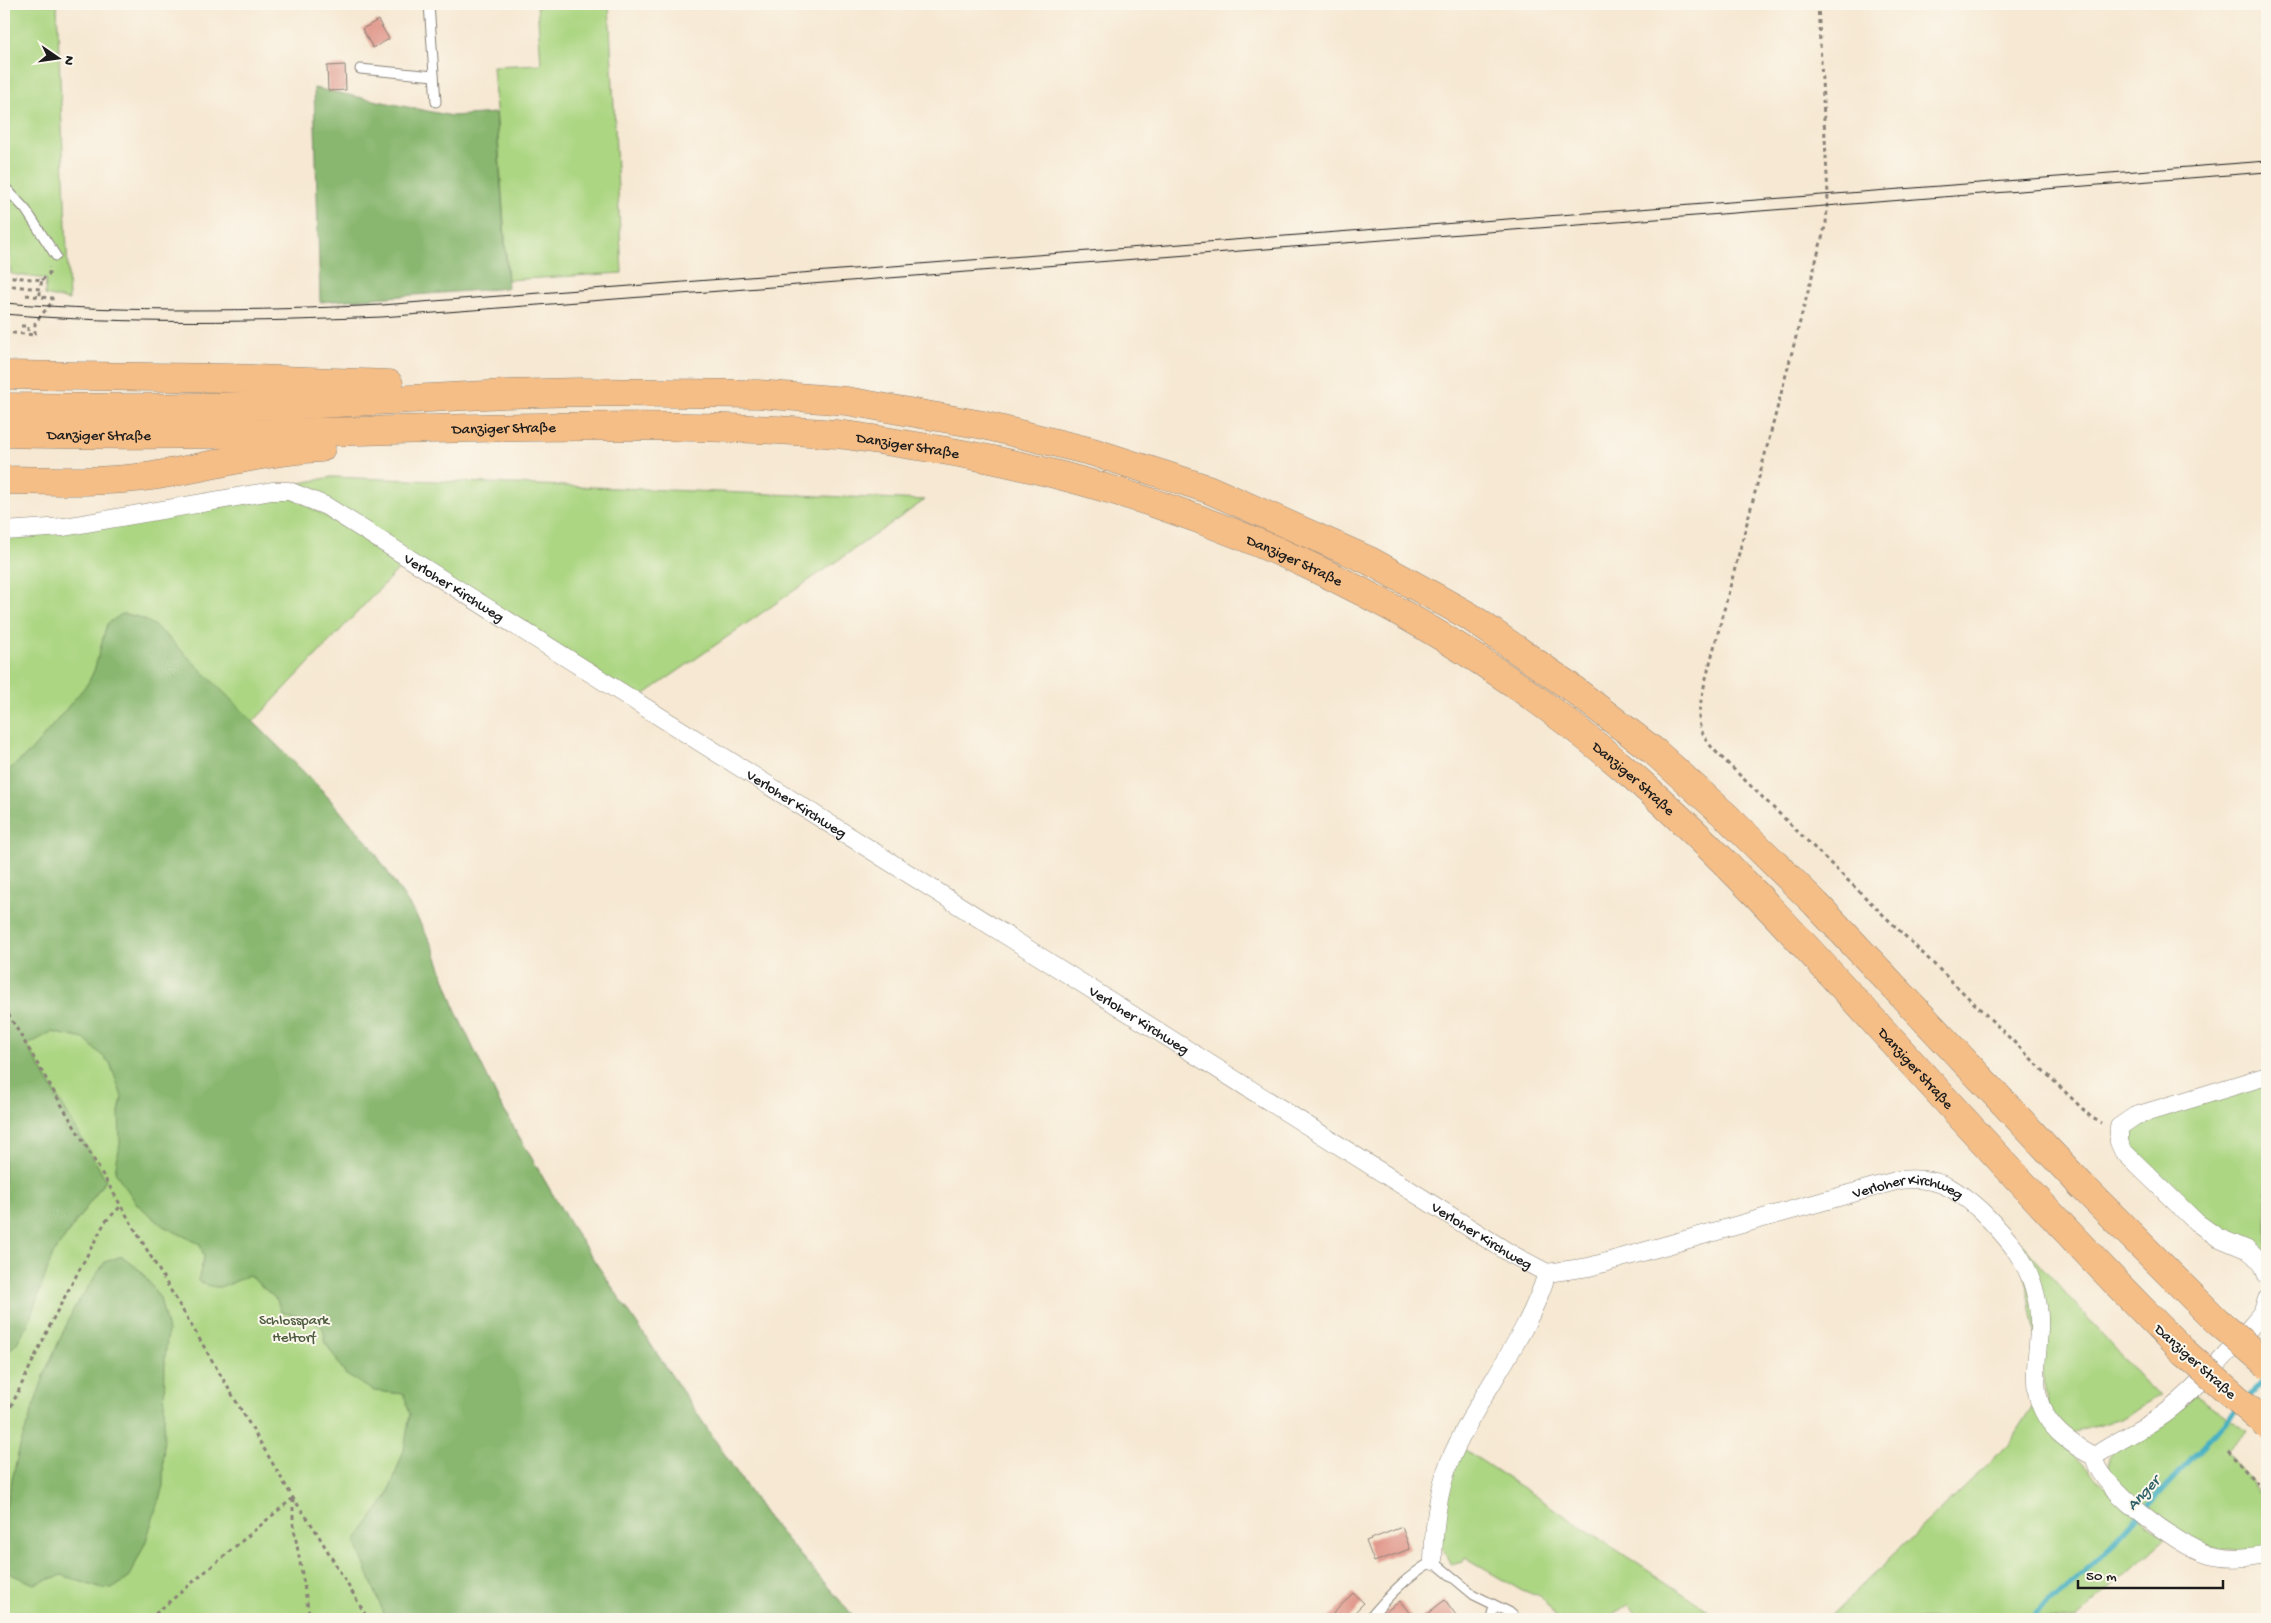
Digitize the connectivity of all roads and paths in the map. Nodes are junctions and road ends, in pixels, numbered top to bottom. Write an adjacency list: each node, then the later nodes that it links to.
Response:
1 (429, 4): 4 (lane)
2 (1818, 4): 26 (path)
3 (360, 69): 4 (lane)
4 (434, 76): 5 (lane)
5 (436, 102)
6 (4, 186): 8 (lane)
7 (4, 198): 9 (path)
8 (56, 256)
9 (5, 276): 11 (path)
10 (4, 285): 11 (path)
11 (40, 289): 13 (path)
12 (26, 295): 13 (path)
13 (40, 297): 16 (path)
14 (21, 326): 16 (path)
15 (4, 332): 16 (path)
16 (28, 335)
17 (4, 375): 18 (highway)
18 (505, 394): 19 (highway, Danziger Straße); 31 (highway, Danziger Straße, bridge)
19 (4, 407)
20 (399, 430): 21 (highway, Danziger Straße); 22 (highway); 33 (highway, Danziger Straße, bridge)
21 (4, 432)
22 (4, 480)
23 (4, 532): 28 (street, Verloher Kirchweg)
24 (4, 1007): 27 (path)
25 (2267, 1076): 26 (street)
26 (2120, 1127): 29 (street)
27 (121, 1206): 32 (path); 37 (path)
28 (1547, 1273): 35 (street, Verloher Kirchweg); 39 (street, Verloher Kirchweg)
29 (2267, 1276)
30 (2267, 1299): 35 (street)
31 (2267, 1364)
32 (4, 1421)
33 (2267, 1425)
34 (2228, 1452): 36 (path)
35 (2095, 1456): 38 (street)
36 (2267, 1496)
37 (293, 1498): 41 (path); 42 (path); 43 (path)
38 (2267, 1554)
39 (1432, 1561): 40 (lane); 44 (lane)
40 (1494, 1605): 45 (lane); 46 (lane)
41 (149, 1619)
42 (310, 1619)
43 (368, 1619)
44 (1369, 1619)
45 (1491, 1619)
46 (1517, 1619)

